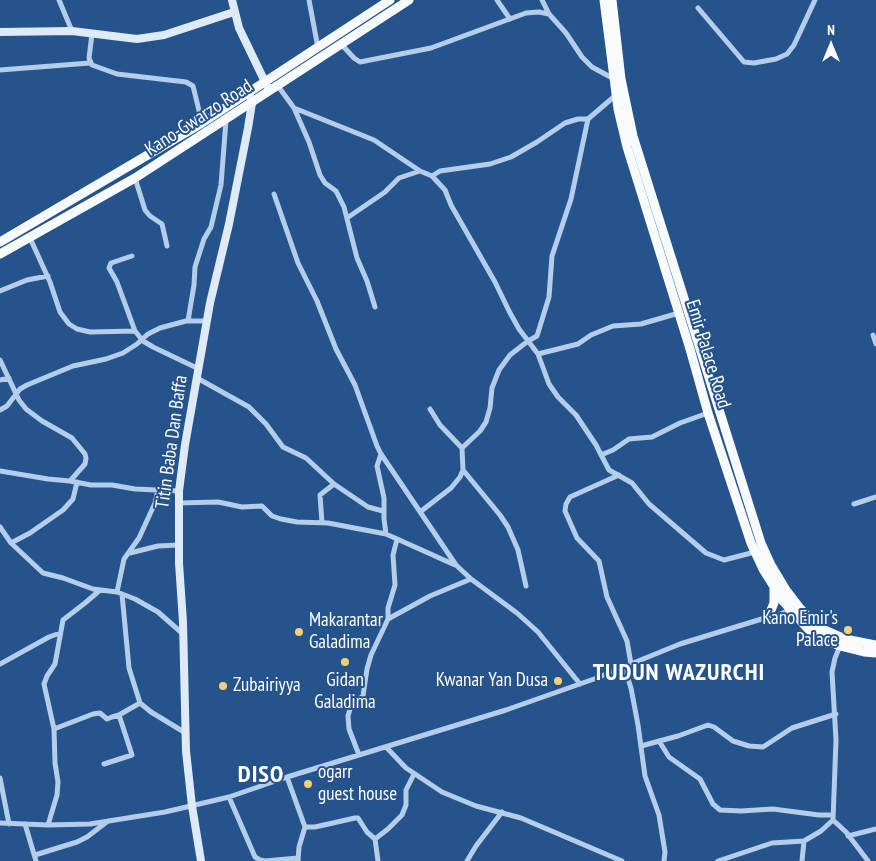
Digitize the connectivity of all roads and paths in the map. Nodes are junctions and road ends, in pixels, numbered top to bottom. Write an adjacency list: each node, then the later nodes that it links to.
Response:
1 (59, 0): 15 (street)
2 (232, 0): 12 (main road)
3 (309, 0): 19 (street)
4 (390, 0): 19 (main road, Kano-Gwarzo Road)
5 (409, 0): 18 (main road, Kano-Gwarzo Road)
6 (497, 0): 14 (street)
7 (542, 0): 13 (street)
8 (604, 0): 22 (main road, Emir Palace Road)
9 (612, 0): 22 (main road, Emir Palace Road)
10 (816, 0): 11 (street)
11 (698, 8)
12 (234, 12): 17 (main road); 23 (main road)
13 (549, 14): 14 (street); 22 (street)
14 (510, 19): 18 (street)
15 (72, 31): 16 (main road); 17 (main road)
16 (0, 32)
17 (92, 34): 20 (street)
18 (342, 45): 24 (main road, Kano-Gwarzo Road)
19 (318, 48): 23 (main road, Kano-Gwarzo Road)
20 (90, 63): 21 (street); 31 (street)
21 (0, 70)
22 (618, 80): 26 (main road, Emir Palace Road); 95 (main road, Emir Palace Road)
23 (265, 82): 24 (main road); 25 (main road, Kano-Gwarzo Road)
24 (274, 88): 27 (main road, Kano-Gwarzo Road); 28 (street)
25 (249, 92): 27 (main road, Titin Baba Dan Baffa); 31 (main road, Kano-Gwarzo Road)
26 (616, 95): 29 (street); 47 (main road, Emir Palace Road)
27 (252, 103): 30 (main road, Kano-Gwarzo Road); 49 (main road, Titin Baba Dan Baffa)
28 (294, 108): 32 (street); 38 (street)
29 (588, 118): 33 (street); 53 (street)
30 (226, 120): 34 (main road, Kano-Gwarzo Road); 48 (street)
31 (202, 123): 36 (main road, Kano-Gwarzo Road)
32 (420, 170): 33 (street); 38 (street)
33 (432, 176): 53 (street)
34 (135, 178): 37 (main road, Kano-Gwarzo Road); 41 (street)
35 (274, 194): 66 (street)
36 (80, 195): 37 (main road); 40 (main road, Kano-Gwarzo Road)
37 (87, 206): 39 (main road, Kano-Gwarzo Road)
38 (347, 218): 46 (street)
39 (30, 238): 42 (main road, Kano-Gwarzo Road); 44 (street)
40 (0, 242)
41 (167, 246)
42 (0, 254)
43 (132, 256): 50 (street)
44 (48, 276): 45 (street); 50 (street)
45 (0, 291)
46 (375, 307)
47 (679, 313): 55 (street); 64 (main road, Emir Palace Road)
48 (188, 321): 49 (street); 52 (street)
49 (207, 321): 57 (main road, Titin Baba Dan Baffa)
50 (135, 331): 52 (street)
51 (874, 335): 54 (street)
52 (143, 339): 57 (street); 61 (street)
53 (528, 341): 55 (street); 65 (street)
54 (876, 344)
55 (538, 354): 67 (street)
56 (0, 360): 58 (street)
57 (199, 369): 59 (main road, Titin Baba Dan Baffa)
58 (9, 378): 60 (street); 61 (street)
59 (197, 378): 73 (street); 75 (main road, Titin Baba Dan Baffa)
60 (0, 380)
61 (16, 394): 63 (street); 71 (street)
62 (430, 409): 65 (street)
63 (0, 410)
64 (708, 413): 67 (street); 87 (main road, Emir Palace Road)
65 (462, 448): 68 (street)
66 (381, 454): 79 (street); 80 (street)
67 (602, 455): 70 (street)
68 (463, 470): 80 (street); 91 (street)
69 (0, 471): 71 (street)
70 (618, 476): 87 (street); 105 (street)
71 (70, 481): 72 (street)
72 (77, 482): 74 (street); 85 (street)
73 (334, 484): 79 (street); 81 (street)
74 (158, 490): 75 (street); 88 (street)
75 (179, 491): 77 (main road, Titin Baba Dan Baffa)
76 (876, 497): 78 (street)
77 (178, 503): 81 (street); 86 (main road, Titin Baba Dan Baffa)
78 (854, 504)
79 (383, 511): 83 (street)
80 (420, 512): 89 (street)
81 (322, 522): 83 (street)
82 (0, 527): 85 (street)
83 (386, 534): 84 (street)
84 (397, 539): 89 (street); 98 (street)
85 (11, 542): 93 (street)
86 (179, 545): 88 (street); 100 (main road, Titin Baba Dan Baffa)
87 (755, 552): 92 (main road, Emir Palace Road)
88 (130, 553): 94 (street)
89 (456, 565): 90 (street)
90 (471, 579): 98 (street); 107 (street)
91 (526, 586)
92 (774, 586): 95 (main road, Emir Palace Road); 97 (main road)
93 (99, 591): 94 (street); 99 (street)
94 (119, 593): 100 (street); 108 (street)
95 (787, 599): 96 (main road, Emir Palace Road); 97 (street)
96 (794, 607): 97 (street); 101 (main road, Emir Palace Road); 102 (main road, Emir Palace Road)
97 (767, 616): 105 (street)
98 (388, 619): 116 (street)
99 (60, 633): 104 (street); 111 (street)
100 (183, 634): 112 (main road, Titin Baba Dan Baffa)
101 (876, 645)
102 (840, 646): 103 (main road, Emir Palace Road); 109 (street)
103 (876, 653)
104 (0, 664)
105 (631, 664): 106 (street)
106 (624, 667): 107 (street); 114 (street)
107 (580, 684): 115 (street)
108 (140, 703): 110 (street); 112 (street)
109 (836, 714): 113 (street); 124 (street)
110 (120, 715): 111 (street); 117 (street)
111 (54, 730): 129 (street)
112 (184, 732): 122 (main road, Titin Baba Dan Baffa)
113 (660, 741): 114 (street); 124 (street)
114 (641, 746): 142 (street)
115 (386, 747): 116 (street); 118 (street)
116 (359, 755): 119 (street)
117 (104, 764)
118 (414, 774): 123 (street); 133 (street)
119 (288, 777): 121 (street); 130 (street)
120 (0, 778): 127 (street)
121 (229, 797): 122 (street); 136 (street)
122 (192, 806): 125 (street); 138 (main road, Titin Baba Dan Baffa)
123 (502, 812): 140 (street); 141 (street)
124 (833, 818): 132 (street); 134 (street)
125 (109, 820): 129 (street); 135 (street)
126 (0, 823): 127 (street)
127 (9, 824): 128 (street)
128 (25, 824): 129 (street); 135 (street)
129 (48, 825)
130 (305, 827): 133 (street); 136 (street)
131 (876, 829): 132 (street)
132 (848, 836): 145 (street)
133 (375, 839): 139 (street)
134 (804, 841): 143 (street); 144 (street)
135 (35, 855): 137 (street)
136 (298, 860)
137 (36, 861)
138 (201, 861)
139 (378, 861)
140 (467, 861)
141 (622, 861)
142 (664, 861)
143 (718, 861)
144 (802, 861)
145 (868, 861)

